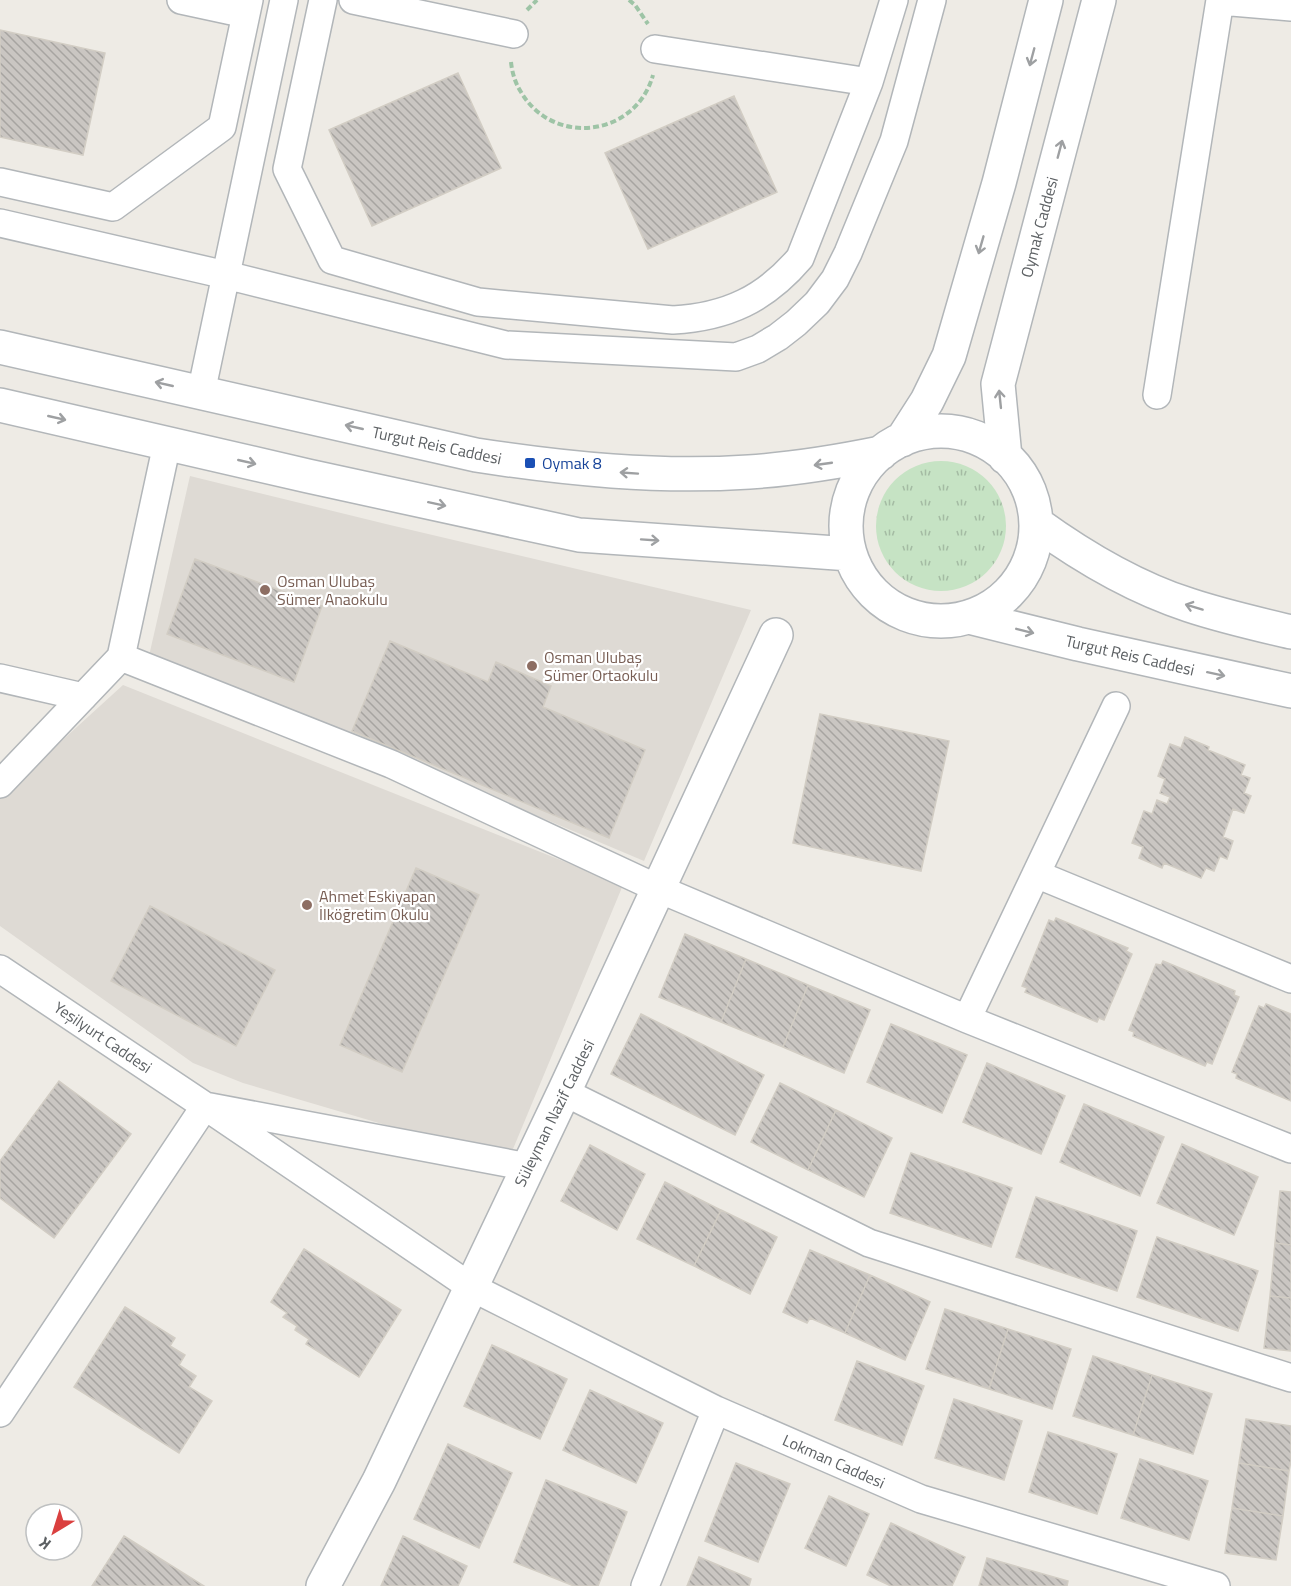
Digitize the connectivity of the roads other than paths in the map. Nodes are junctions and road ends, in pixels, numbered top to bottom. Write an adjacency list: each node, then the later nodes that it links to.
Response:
1 (181, 0): 10 (street)
2 (284, 0): 17 (street)
3 (323, 0): 14 (street)
4 (353, 0): 12 (street)
5 (894, 0): 14 (street)
6 (932, 0): 17 (street)
7 (1046, 0): 23 (street, one-way to 23)
8 (1099, 0): 24 (street, Oymak Caddesi, one-way to 8)
9 (1220, 1): 11 (street); 20 (street)
10 (247, 7): 15 (street)
11 (1291, 7)
12 (514, 34)
13 (656, 49): 14 (street)
14 (869, 82)
15 (0, 182)
16 (0, 223): 17 (street)
17 (226, 275): 19 (street)
18 (0, 347): 19 (street, Turgut Reis Caddesi, one-way to 18)
19 (201, 393): 23 (street, Turgut Reis Caddesi, one-way to 19)
20 (1158, 395)
21 (0, 405): 22 (street, one-way to 22)
22 (167, 444): 26 (street, one-way to 26); 30 (street)
23 (891, 446): 24 (street); 26 (street)
24 (1005, 457): 25 (street)
25 (1036, 523): 27 (street); 28 (street, one-way to 25)
26 (850, 554): 27 (street)
27 (969, 617): 32 (street, Turgut Reis Caddesi, one-way to 32)
28 (1291, 632)
29 (776, 635): 37 (street, Süleyman Nazif Caddesi)
30 (121, 657): 33 (street); 37 (street)
31 (0, 678): 33 (street)
32 (1291, 691)
33 (82, 697): 35 (street)
34 (1116, 706): 36 (street)
35 (0, 784)
36 (1036, 874): 39 (street); 40 (street)
37 (658, 889): 40 (street); 41 (street, Süleyman Nazif Caddesi)
38 (0, 969): 42 (street, Yeşilyurt Caddesi)
39 (1291, 979)
40 (967, 1019): 43 (street)
41 (564, 1092): 44 (street, Süleyman Nazif Caddesi); 46 (street)
42 (205, 1106): 44 (street); 45 (street, Yeşilyurt Caddesi); 48 (street)
43 (1291, 1149)
44 (528, 1167): 45 (street, Süleyman Nazif Caddesi)
45 (471, 1287): 47 (street, Lokman Caddesi); 49 (street, Süleyman Nazif Caddesi)
46 (1291, 1378)
47 (716, 1410): 50 (street); 51 (street, Lokman Caddesi)
48 (0, 1413)
49 (323, 1586)
50 (645, 1586)
51 (1216, 1586)

